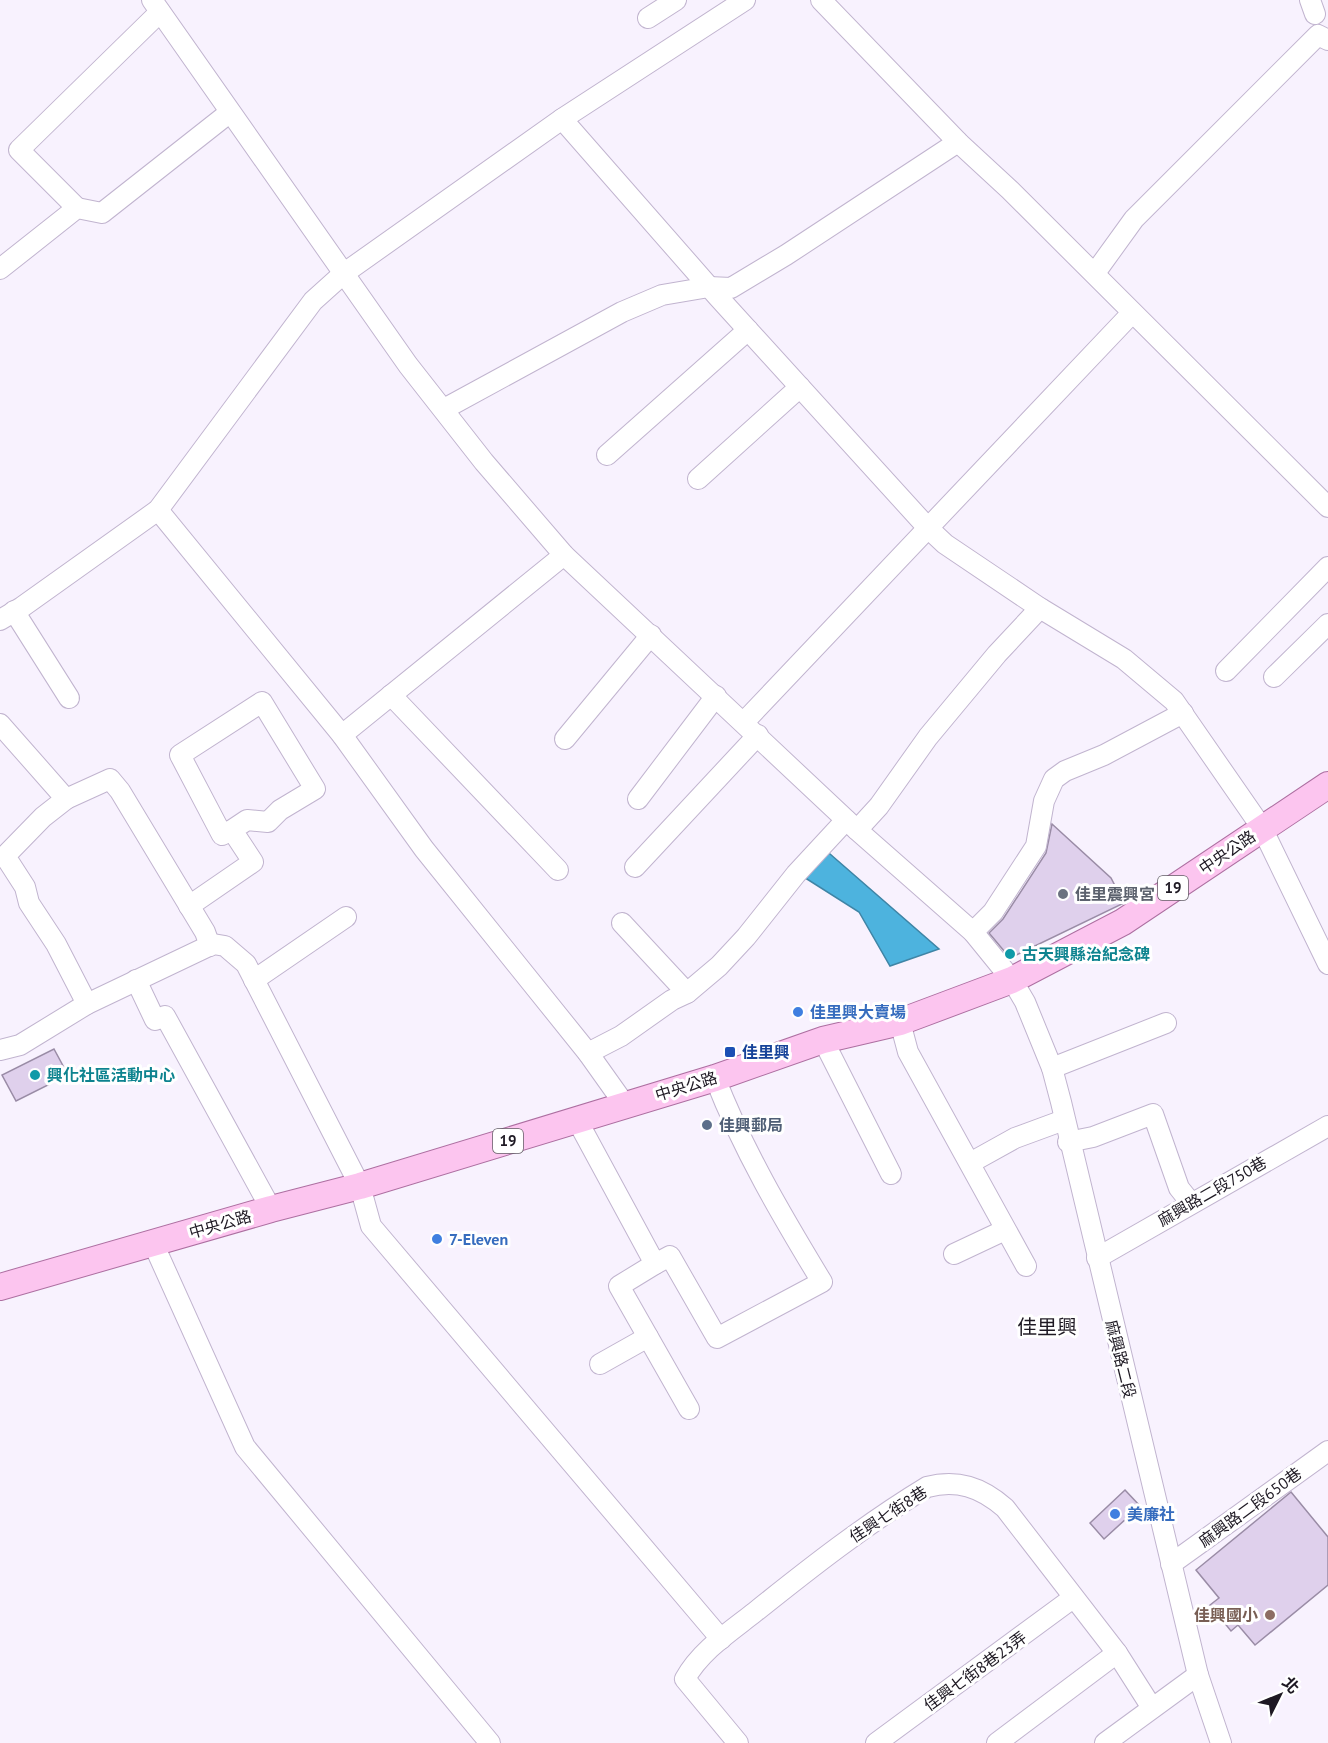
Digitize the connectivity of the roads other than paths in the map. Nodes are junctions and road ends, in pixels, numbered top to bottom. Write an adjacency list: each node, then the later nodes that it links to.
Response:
1 (676, 0): 5 (street)
2 (745, 0): 8 (street)
3 (821, 0): 9 (street)
4 (156, 6): 7 (street, 麻興路二段); 10 (street)
5 (648, 18)
6 (1328, 40): 12 (street)
7 (230, 113): 10 (street); 13 (street, 麻興路二段)
8 (562, 119): 13 (street); 14 (street)
9 (958, 142): 12 (street); 14 (street)
10 (77, 208): 11 (street)
11 (0, 269)
12 (1095, 273): 15 (street)
13 (343, 274): 18 (street, 麻興路二段); 22 (street)
14 (709, 287): 16 (street); 18 (street)
15 (1132, 313): 21 (street); 23 (street)
16 (748, 330): 17 (street); 19 (street)
17 (800, 387): 20 (street); 23 (street)
18 (444, 409): 24 (street, 麻興路二段)
19 (607, 455)
20 (698, 479)
21 (1328, 507)
22 (158, 510): 27 (street); 38 (street)
23 (928, 528): 26 (street); 37 (street)
24 (564, 555): 29 (street, 麻興路二段); 32 (street)
25 (1328, 567): 30 (street)
26 (1040, 608): 35 (street); 43 (street)
27 (7, 615): 34 (street)
28 (1328, 624): 31 (street)
29 (651, 635): 33 (street, 麻興路二段); 39 (street)
30 (1226, 671)
31 (1274, 676)
32 (391, 695): 38 (street); 47 (street)
33 (716, 696): 37 (street, 麻興路二段); 42 (street)
34 (69, 698)
35 (1183, 713): 44 (street); 51 (street)
36 (0, 724): 41 (street)
37 (751, 728): 43 (street, 麻興路二段); 46 (street)
38 (342, 735): 63 (street)
39 (565, 739)
40 (1328, 785): 44 (main road, 中央公路 / 19)
41 (66, 799): 48 (street); 58 (street)
42 (638, 799)
43 (852, 825): 51 (street, 麻興路二段); 57 (street)
44 (1262, 828): 53 (street); 56 (main road, 中央公路 / 19)
45 (232, 830): 45 (street); 48 (street)
46 (635, 867)
47 (558, 870)
48 (189, 906): 52 (street)
49 (346, 916): 55 (street)
50 (622, 922): 57 (street)
51 (972, 932): 56 (street, 麻興路二段)
52 (210, 946): 54 (street); 55 (street)
53 (1328, 964)
54 (136, 980): 58 (street); 75 (street)
55 (254, 980): 73 (street)
56 (1012, 980): 59 (main road, 中央公路 / 19); 64 (street, 麻興路二段)
57 (687, 993): 63 (street)
58 (87, 1004): 62 (street)
59 (900, 1022): 61 (main road, 中央公路 / 19); 71 (street)
60 (1166, 1023): 64 (street)
61 (823, 1040): 65 (main road, 中央公路 / 19); 72 (street)
62 (0, 1050)
63 (588, 1053): 66 (street)
64 (1052, 1068): 68 (street, 麻興路二段)
65 (716, 1078): 66 (main road, 中央公路 / 19); 80 (street)
66 (625, 1105): 67 (main road, 中央公路 / 19)
67 (577, 1119): 73 (main road, 中央公路 / 19); 80 (street)
68 (1064, 1120): 70 (street, 麻興路二段); 71 (street)
69 (1328, 1126): 74 (street, 麻興路二段750巷)
70 (1068, 1142): 74 (street); 79 (street, 麻興路二段)
71 (970, 1163): 76 (street)
72 (891, 1174)
73 (360, 1186): 75 (main road, 中央公路 / 19); 89 (street)
74 (1191, 1203): 79 (street, 麻興路二段750巷)
75 (270, 1209): 77 (main road, 中央公路 / 19)
76 (1005, 1230): 78 (street); 81 (street)
77 (153, 1243): 82 (main road, 中央公路 / 19); 93 (street)
78 (954, 1254)
79 (1097, 1258): 87 (street, 麻興路二段)
80 (655, 1264): 83 (street)
81 (1026, 1266)
82 (0, 1287)
83 (648, 1337): 84 (street); 85 (street)
84 (600, 1364)
85 (689, 1409)
86 (1328, 1451): 87 (street, 麻興路二段650巷)
87 (1171, 1564): 91 (street, 麻興路二段)
88 (1073, 1598): 89 (street, 佳興七街8巷); 90 (street, 佳興七街8巷); 95 (street, 佳興七街8巷23弄)
89 (721, 1639): 94 (street, 佳興七街8巷)
90 (1117, 1653): 92 (street, 佳興七街8巷); 96 (street)
91 (1198, 1675): 92 (street); 98 (street, 麻興路二段)
92 (1152, 1708): 97 (street)
93 (490, 1743)
94 (738, 1743)
95 (876, 1743)
96 (997, 1743)
97 (1105, 1743)
98 (1221, 1743)

